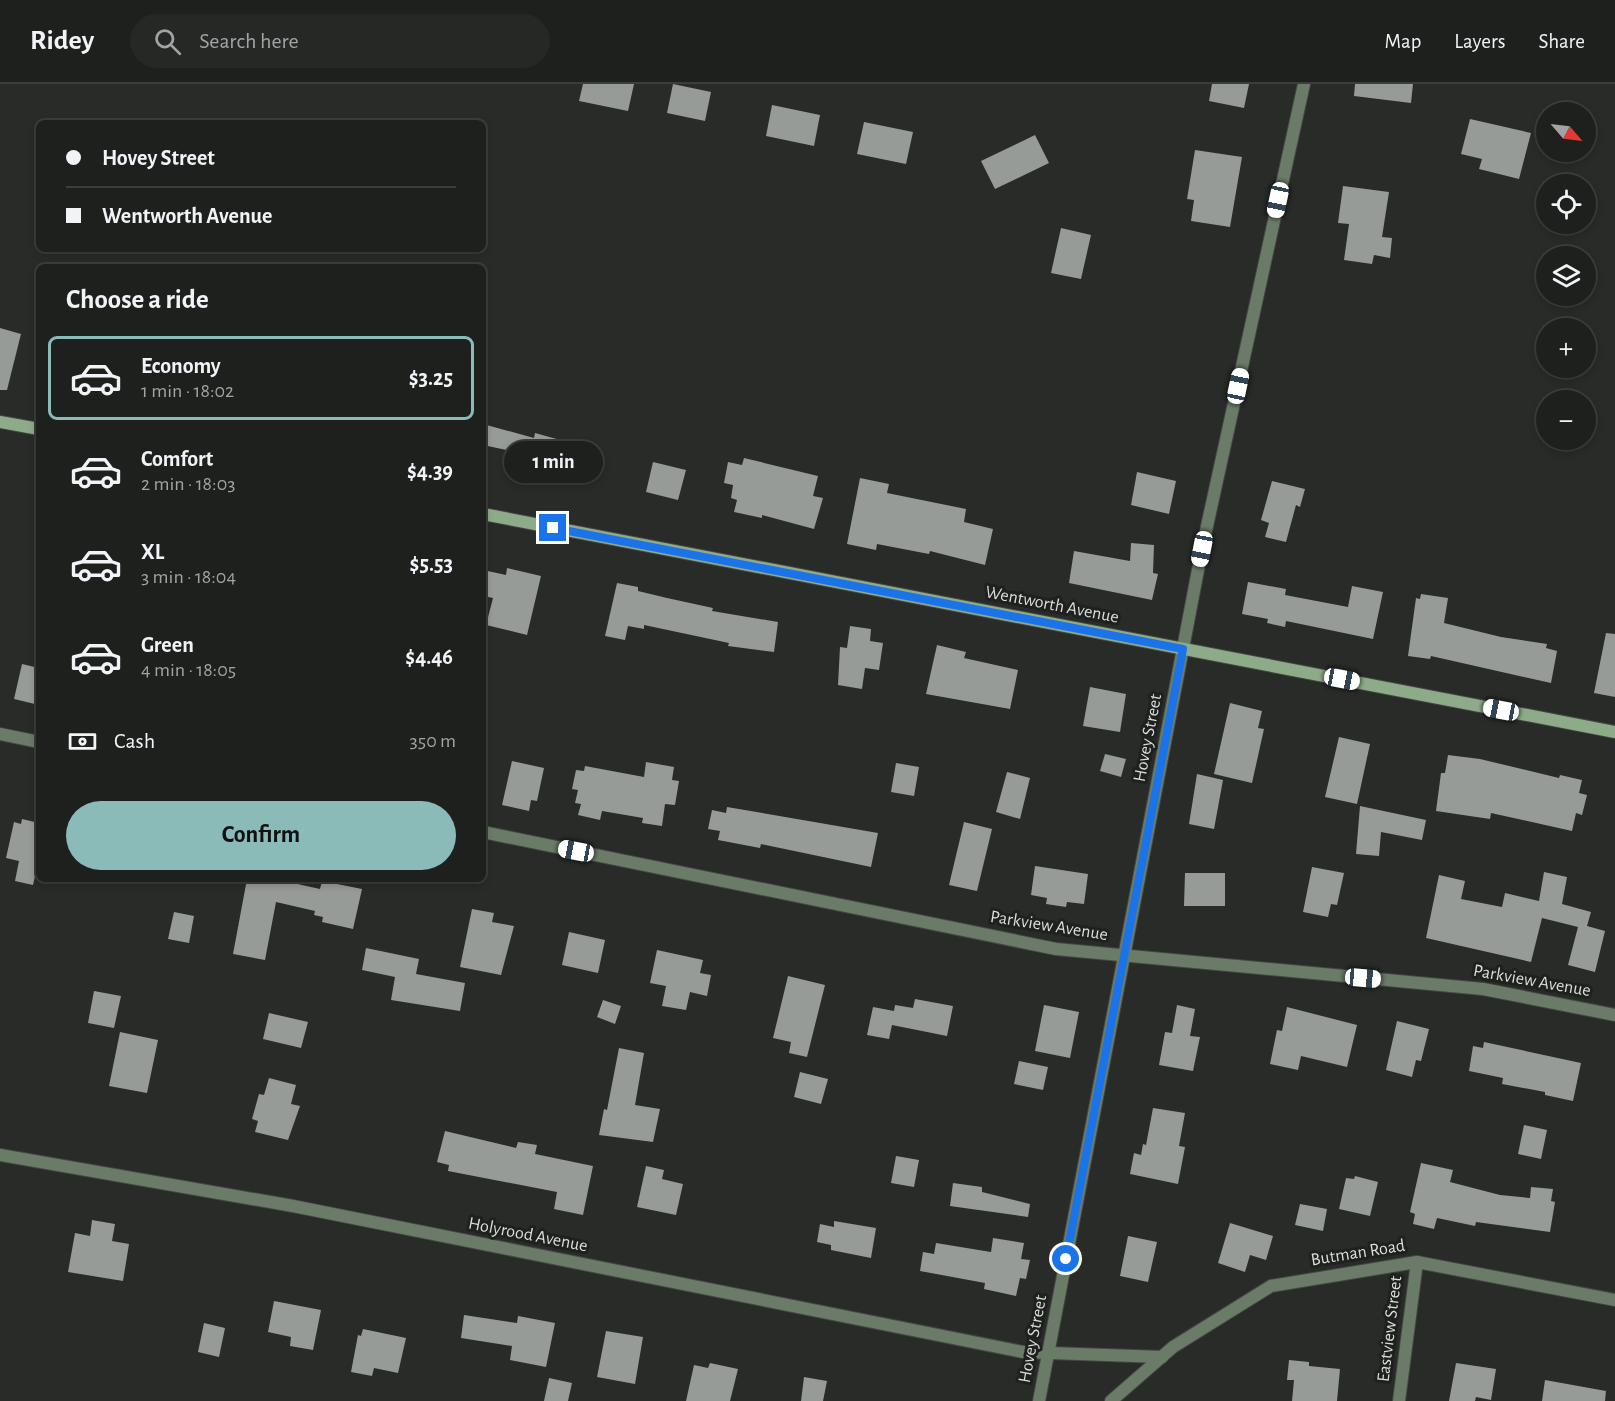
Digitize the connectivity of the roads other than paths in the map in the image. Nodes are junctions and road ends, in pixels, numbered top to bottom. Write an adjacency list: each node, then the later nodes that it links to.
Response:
1 (1304, 84): 5 (street, Hovey Street)
2 (0, 422): 3 (street)
3 (36, 428)
4 (486, 515): 5 (street, Wentworth Avenue)
5 (1183, 649): 6 (street, Wentworth Avenue); 10 (street, Hovey Street)
6 (1615, 732)
7 (0, 734): 8 (street)
8 (36, 741)
9 (486, 833): 10 (street, Parkview Avenue)
10 (1125, 955): 11 (street, Parkview Avenue); 15 (street, Hovey Street)
11 (1615, 1015)
12 (0, 1155): 15 (street, Holyrood Avenue)
13 (1417, 1262): 14 (street, Butman Road); 16 (street, Butman Road); 19 (street, Eastview Street)
14 (1615, 1300)
15 (1048, 1352): 16 (street); 17 (street, Hovey Street)
16 (1162, 1357): 18 (street, Butman Road)
17 (1039, 1401)
18 (1111, 1401)
19 (1399, 1401)

